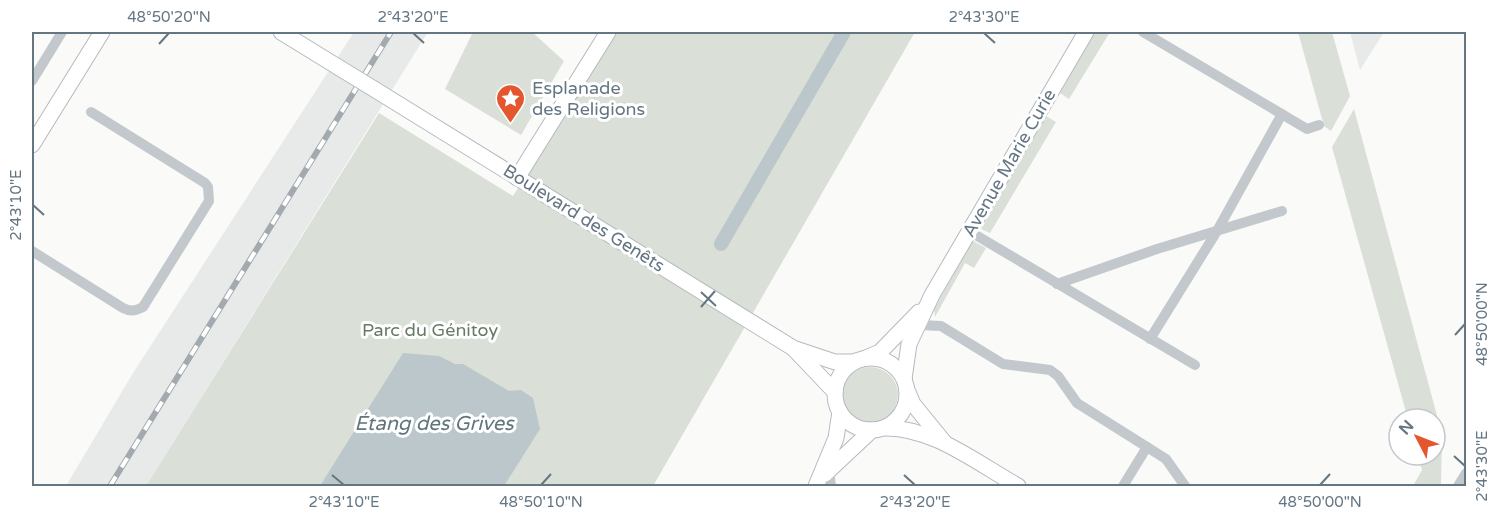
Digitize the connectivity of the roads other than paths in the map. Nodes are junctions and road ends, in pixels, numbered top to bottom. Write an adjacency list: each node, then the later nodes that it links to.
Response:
1 (62, 32): 7 (street)
2 (102, 32): 11 (street)
3 (281, 32): 12 (street, Boulevard des Genêts, bridge)
4 (608, 32): 12 (street)
5 (1086, 32): 14 (street, Avenue Marie Curie)
6 (1143, 32): 9 (street)
7 (32, 81)
8 (92, 112): 16 (street)
9 (1282, 114): 10 (street); 15 (street)
10 (1319, 124)
11 (32, 145)
12 (518, 178): 21 (street, Boulevard des Genêts)
13 (1282, 211): 15 (street)
14 (969, 231): 17 (street); 18 (street, Avenue Marie Curie)
15 (1217, 231): 17 (street); 20 (street)
16 (32, 250)
17 (1057, 284): 20 (street)
18 (932, 296): 19 (street, Avenue Marie Curie); 22 (street, Avenue Marie Curie)
19 (919, 325): 24 (street, Avenue Marie Curie); 29 (street)
20 (1150, 339): 23 (street)
21 (793, 348): 22 (street, Boulevard des Genêts); 25 (street, Boulevard des Genêts)
22 (860, 360): 24 (street); 25 (street)
23 (1195, 365)
24 (905, 385): 27 (street); 28 (street)
25 (835, 392): 26 (street)
26 (840, 412): 27 (street); 31 (street)
27 (877, 429): 28 (street); 31 (street)
28 (946, 444): 32 (street)
29 (1147, 447): 33 (street); 34 (street)
30 (1467, 473): 35 (street)
31 (824, 480)
32 (1018, 486)
33 (1123, 486)
34 (1185, 486)
35 (1458, 486)

